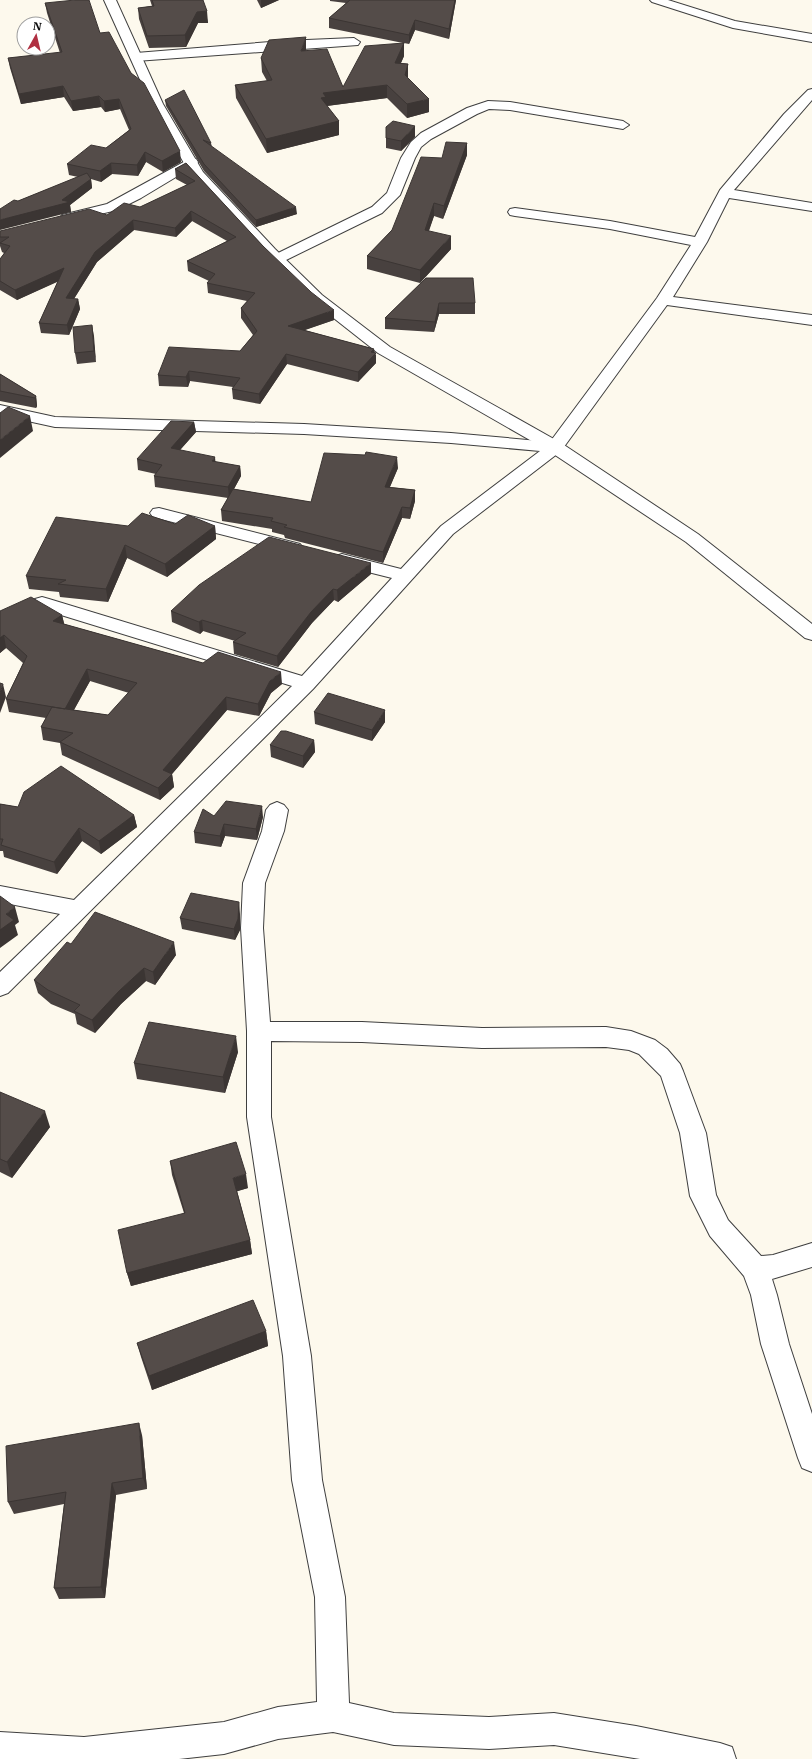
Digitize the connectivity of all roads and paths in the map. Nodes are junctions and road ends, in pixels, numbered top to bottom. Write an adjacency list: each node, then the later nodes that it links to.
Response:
1 (110, 0): 5 (street)
2 (656, 0): 3 (street)
3 (812, 38)
4 (354, 42): 5 (street)
5 (136, 57): 8 (street)
6 (812, 93): 9 (street)
7 (622, 125): 14 (street)
8 (191, 162): 12 (street); 14 (street)
9 (725, 194): 10 (street); 13 (street)
10 (812, 207)
11 (515, 212): 13 (street)
12 (52, 222)
13 (700, 242): 15 (street)
14 (277, 259): 18 (street)
15 (663, 300): 16 (street); 18 (street)
16 (812, 320)
17 (0, 410): 18 (street)
18 (556, 447): 20 (street); 22 (street)
19 (159, 514): 20 (street)
20 (405, 576): 23 (street)
21 (42, 603): 23 (street)
22 (812, 634)
23 (306, 684): 26 (street)
24 (277, 810): 28 (street)
25 (0, 894): 26 (street)
26 (77, 909): 27 (street)
27 (0, 987)
28 (259, 1031): 30 (street); 32 (street)
29 (812, 1255): 30 (street)
30 (755, 1269): 31 (street)
31 (812, 1458)
32 (333, 1716): 33 (street); 34 (street)
33 (0, 1748)
34 (720, 1759)

